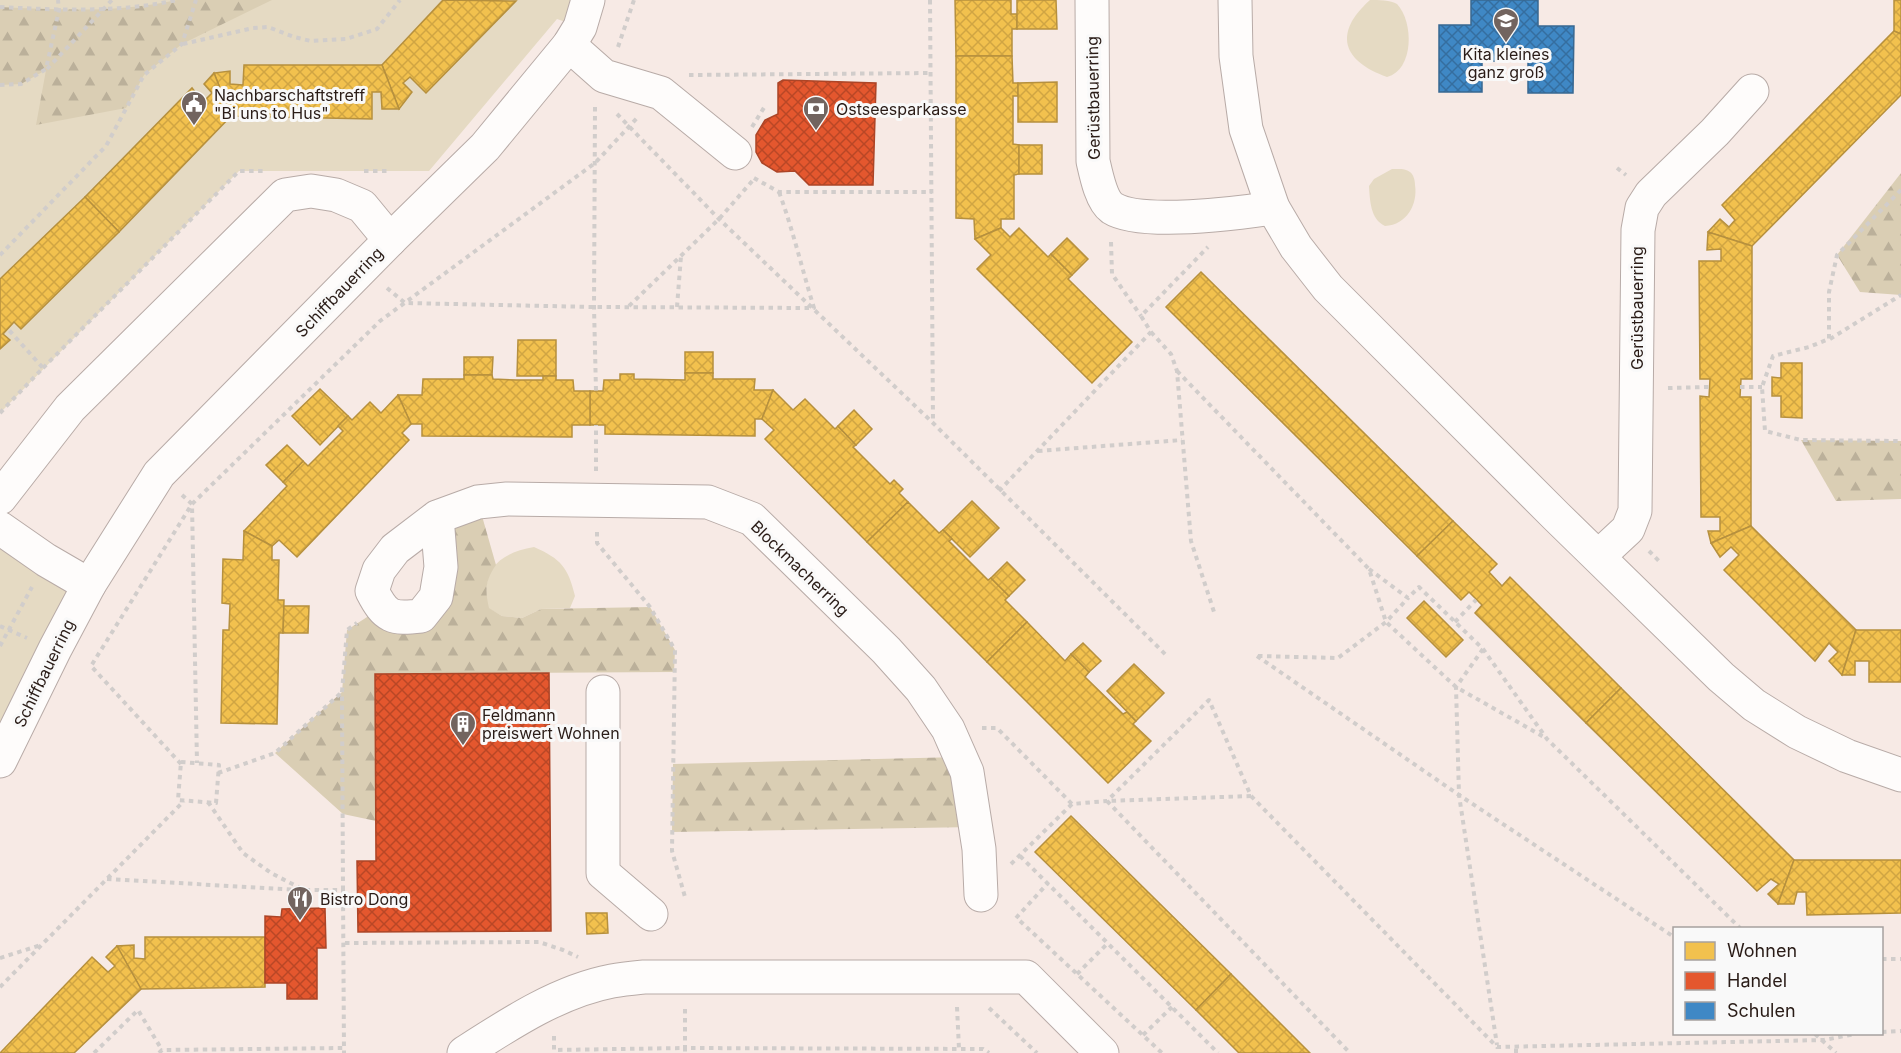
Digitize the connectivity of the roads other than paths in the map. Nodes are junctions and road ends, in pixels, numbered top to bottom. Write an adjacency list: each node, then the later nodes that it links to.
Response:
1 (588, 0): 4 (street, Schiffbauerring)
2 (1092, 0): 7 (street, Gerüstbauerring)
3 (1235, 0): 7 (street)
4 (568, 45): 6 (street); 8 (street, Schiffbauerring)
5 (1752, 91): 12 (street, Gerüstbauerring)
6 (735, 153)
7 (1273, 208): 12 (street)
8 (390, 240): 9 (street); 13 (street, Schiffbauerring)
9 (0, 498)
10 (436, 517): 10 (street, Blockmacherring); 17 (street, Blockmacherring)
11 (0, 528): 13 (street)
12 (1599, 556): 16 (street)
13 (89, 585): 15 (street, Schiffbauerring)
14 (603, 692): 18 (street)
15 (0, 761)
16 (1901, 775)
17 (981, 895)
18 (651, 914)
19 (464, 1053): 20 (street)
20 (1102, 1053)

